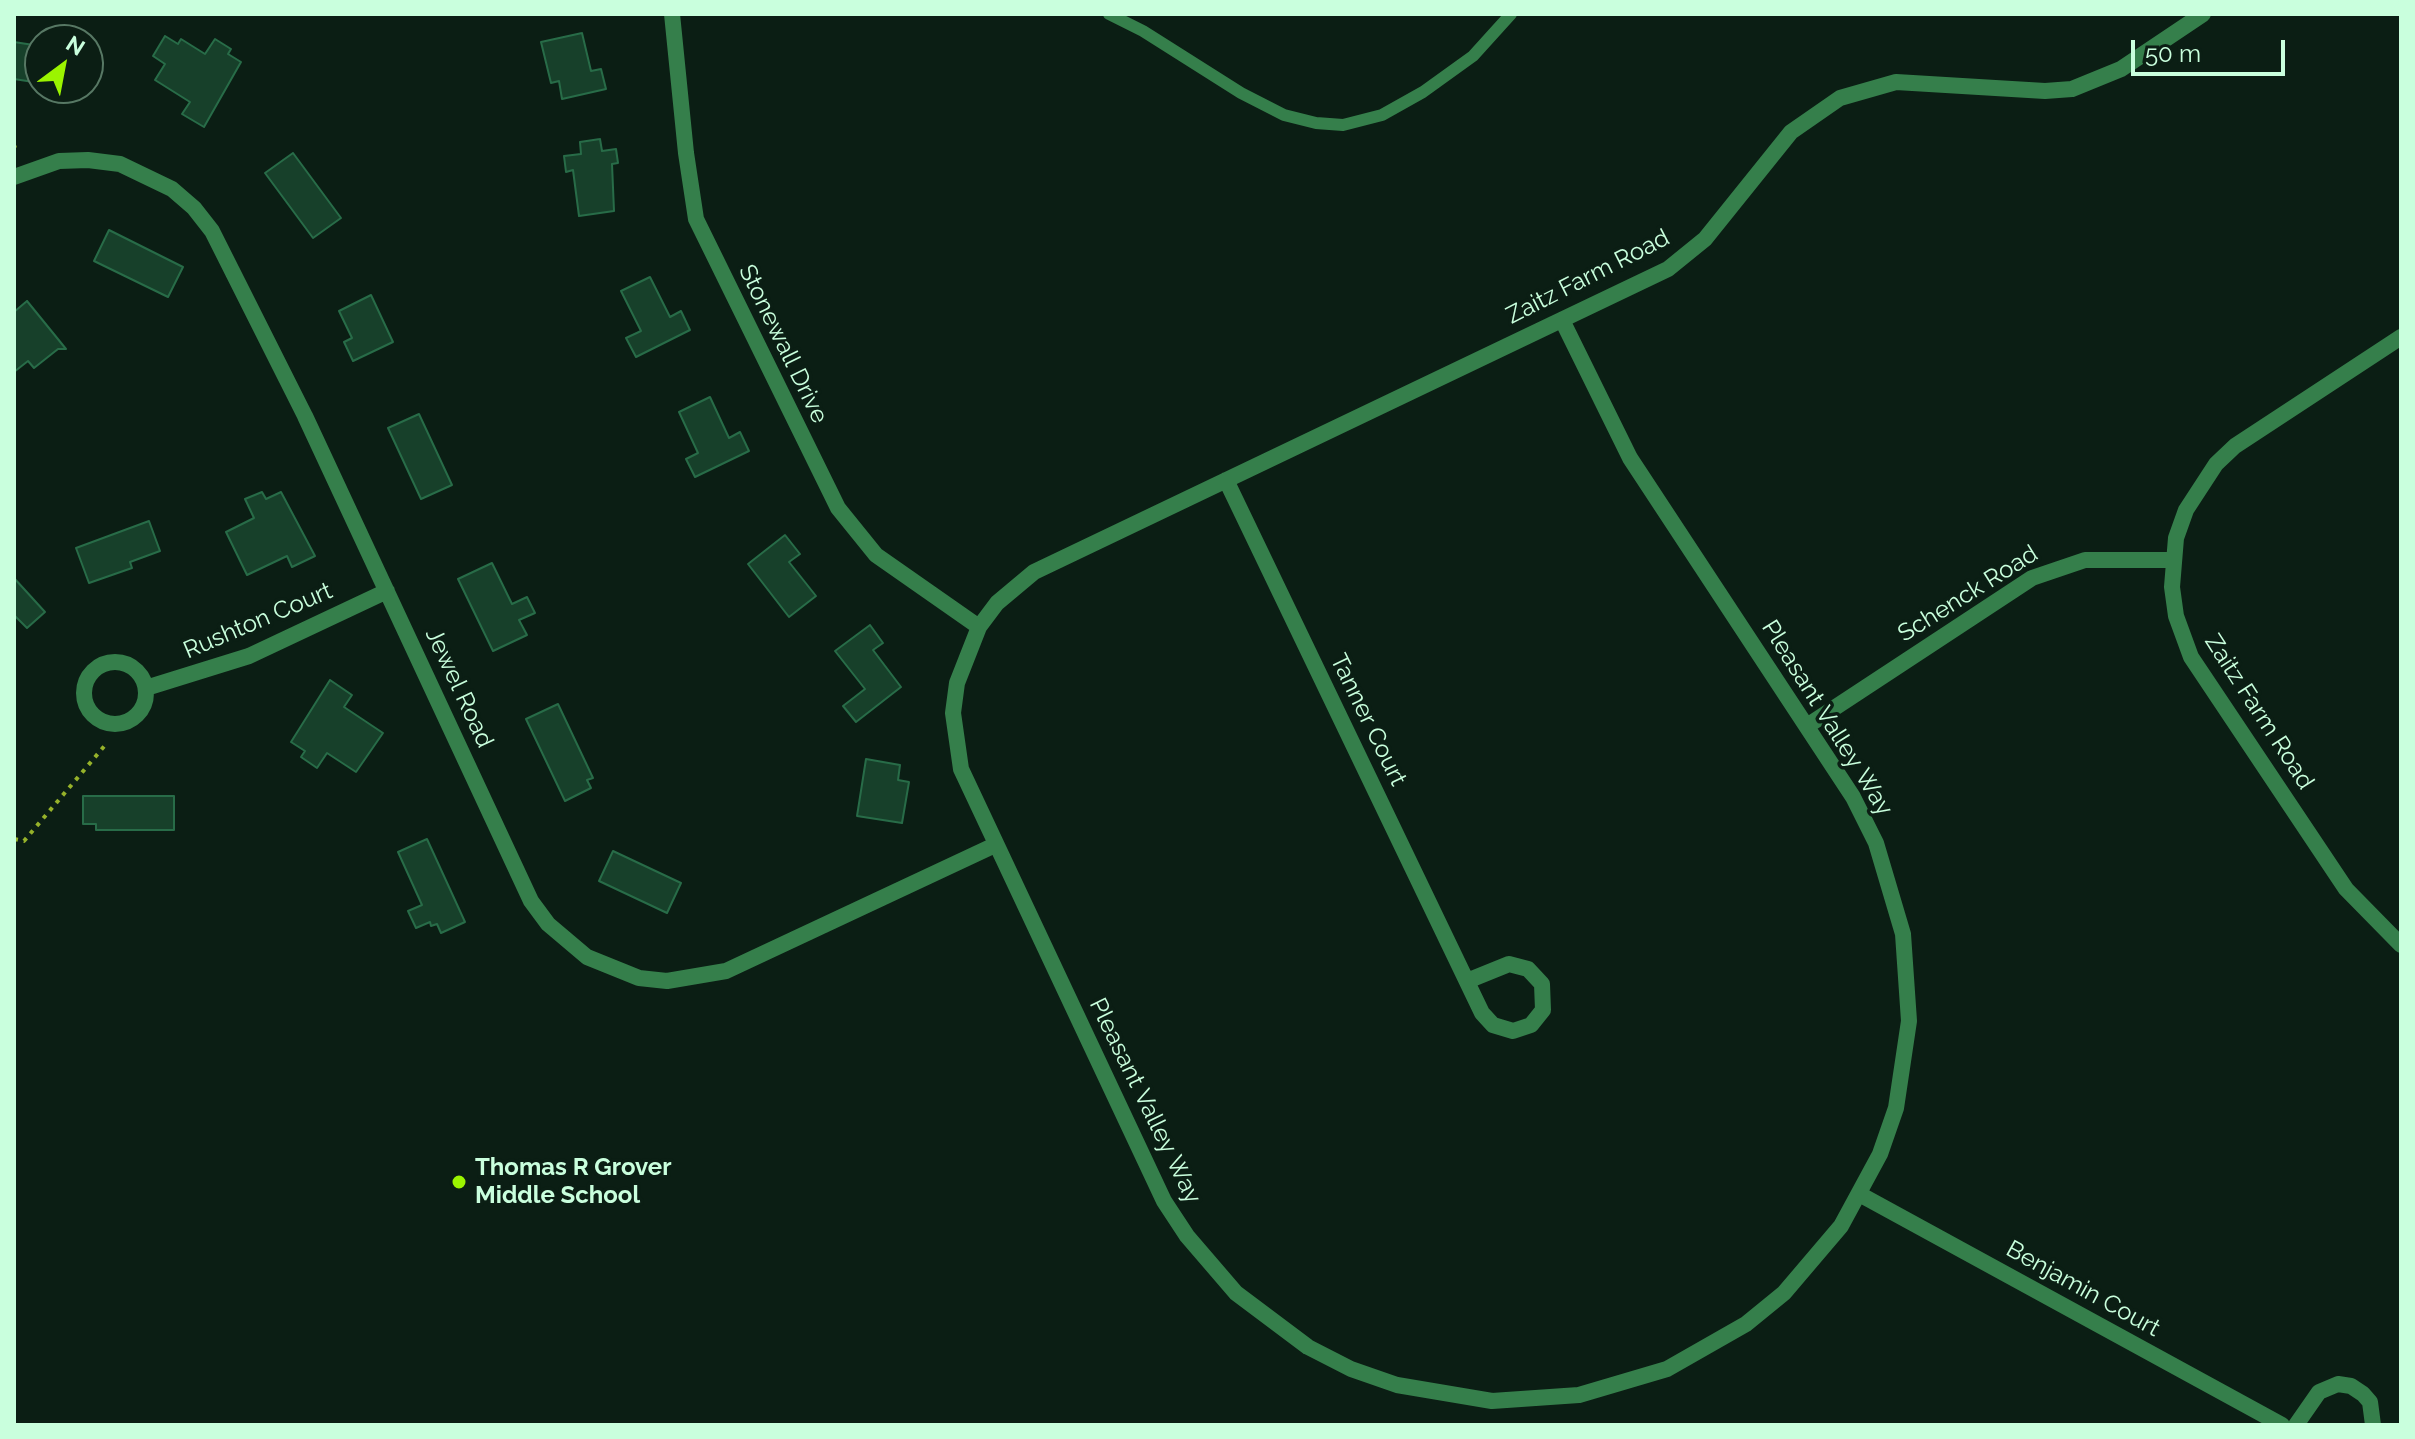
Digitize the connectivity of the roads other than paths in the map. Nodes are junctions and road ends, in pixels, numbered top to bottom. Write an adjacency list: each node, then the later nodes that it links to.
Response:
1 (672, 14): 11 (street, Stonewall Drive)
2 (1109, 14): 3 (lane)
3 (1511, 14)
4 (2203, 14): 6 (street, Zaitz Farm Road)
5 (14, 177): 10 (street, Jewel Road)
6 (1562, 320): 8 (street, Zaitz Farm Road); 13 (street, Pleasant Valley Way)
7 (2401, 337): 9 (street, Zaitz Farm Road)
8 (1226, 480): 11 (street, Zaitz Farm Road); 16 (street, Tanner Court)
9 (2173, 560): 13 (street, Schenck Road); 15 (street, Zaitz Farm Road)
10 (387, 591): 12 (street, Rushton Court); 14 (street, Jewel Road)
11 (979, 627): 14 (street, Pleasant Valley Way)
12 (146, 688)
13 (1807, 726): 17 (street, Pleasant Valley Way)
14 (995, 845): 17 (street, Pleasant Valley Way)
15 (2401, 945)
16 (1467, 981): 16 (street, Tanner Court)
17 (1861, 1195): 18 (street, Benjamin Court)
18 (2282, 1425)
19 (2296, 1425): 20 (street)
20 (2373, 1425)

